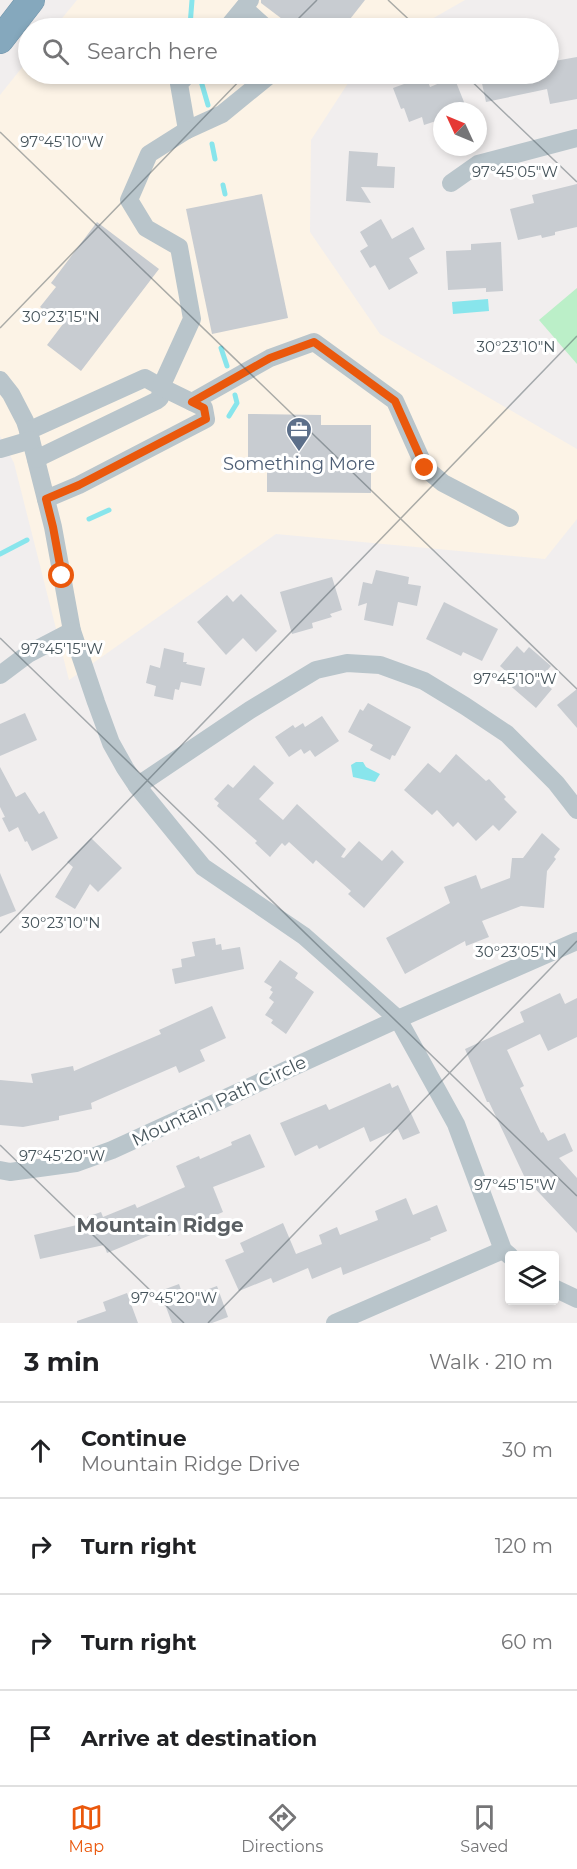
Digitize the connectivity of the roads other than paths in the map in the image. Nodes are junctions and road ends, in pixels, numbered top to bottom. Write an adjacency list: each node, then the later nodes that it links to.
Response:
1 (31, 0): 5 (highway)
2 (248, 4): 3 (street); 4 (street)
3 (236, 18)
4 (258, 18)
5 (0, 40)
6 (179, 84): 8 (street)
7 (259, 84): 8 (street)
8 (187, 130): 12 (street)
9 (577, 138): 10 (street)
10 (452, 183)
11 (0, 380): 14 (street)
12 (161, 387): 13 (street); 14 (street); 16 (street)
13 (192, 402): 17 (street); 18 (street)
14 (29, 435): 15 (street); 16 (street)
15 (0, 448)
16 (36, 459): 17 (street)
17 (46, 499): 19 (street)
18 (510, 518)
19 (72, 631): 20 (street); 21 (street)
20 (0, 675)
21 (137, 786): 22 (street); 24 (street)
22 (577, 810)
23 (577, 941): 24 (street, Mountain Path Circle)
24 (398, 1019): 25 (street, Mountain Path Circle); 26 (street)
25 (0, 1170)
26 (506, 1251)
27 (505, 1254): 30 (street)
28 (559, 1290): 29 (street)
29 (577, 1299)
30 (335, 1323)

